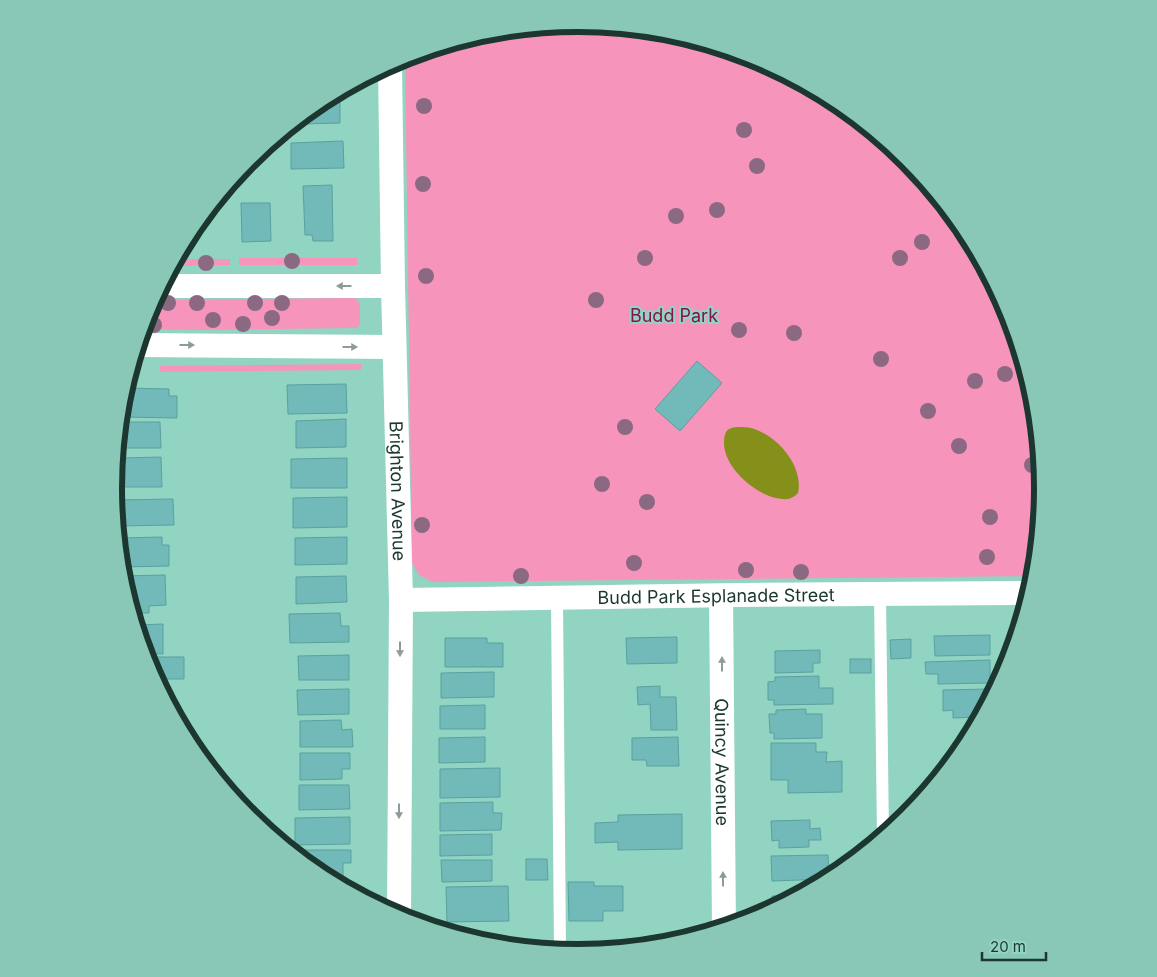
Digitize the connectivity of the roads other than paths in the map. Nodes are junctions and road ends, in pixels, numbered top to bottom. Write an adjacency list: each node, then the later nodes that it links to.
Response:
1 (390, 74): 3 (street, Brighton Avenue)
2 (171, 286): 3 (street, one-way to 2)
3 (392, 286): 5 (street, Brighton Avenue)
4 (146, 345): 5 (street, one-way to 5)
5 (394, 347): 10 (street, Brighton Avenue)
6 (1022, 593): 7 (street, Budd Park Esplanade Street)
7 (880, 594): 8 (street, Budd Park Esplanade Street); 11 (lane)
8 (721, 596): 9 (street, Budd Park Esplanade Street); 13 (street, Quincy Avenue, one-way to 8)
9 (557, 598): 10 (street, Budd Park Esplanade Street); 14 (lane)
10 (401, 600): 12 (street, Brighton Avenue, one-way to 12)
11 (883, 827)
12 (399, 908)
13 (724, 920)
14 (560, 944)

